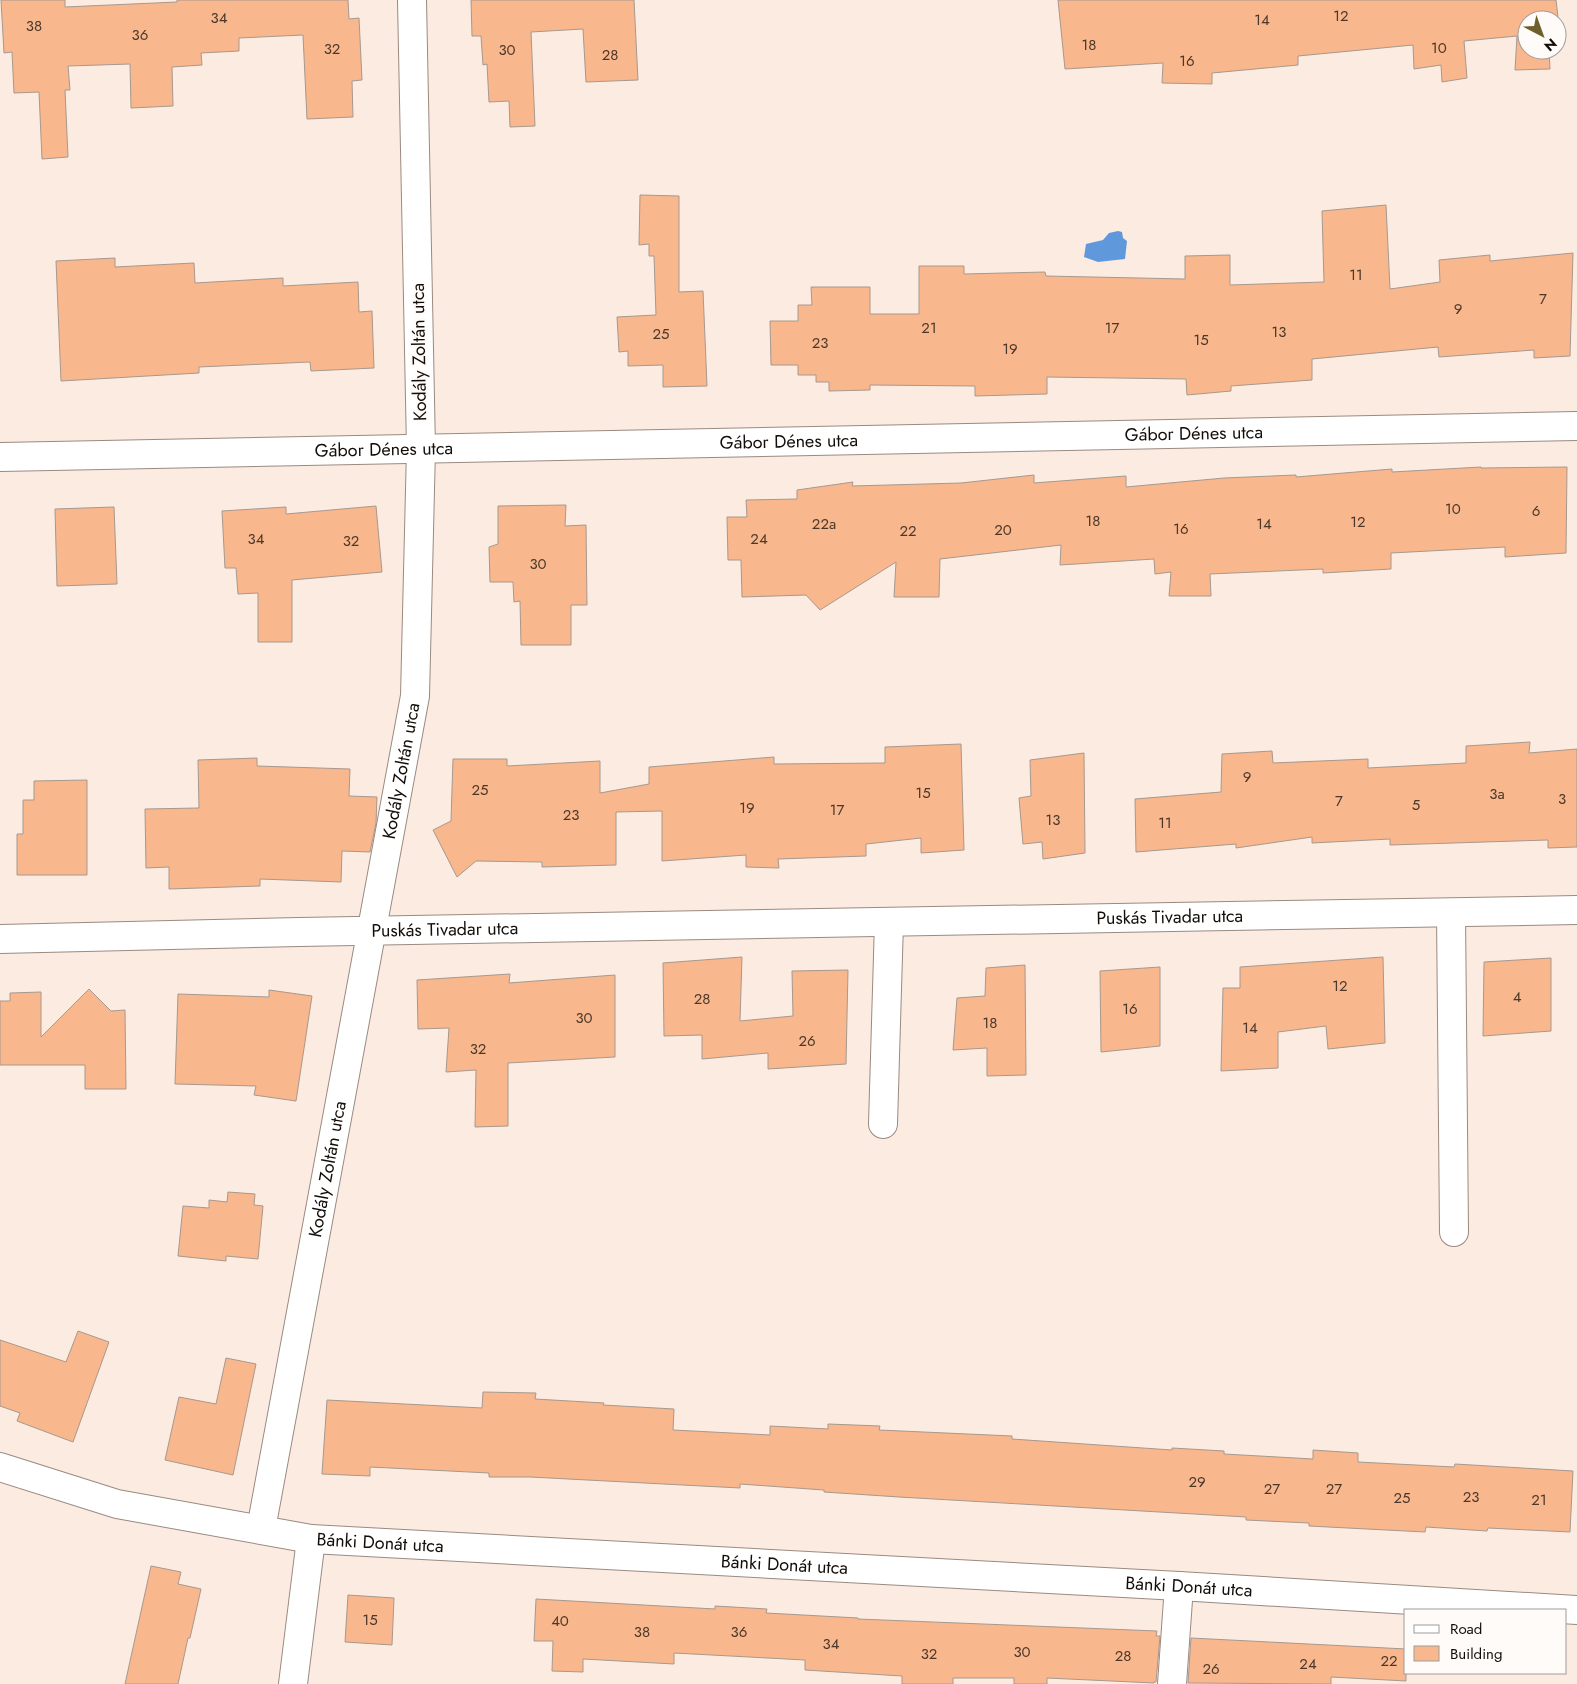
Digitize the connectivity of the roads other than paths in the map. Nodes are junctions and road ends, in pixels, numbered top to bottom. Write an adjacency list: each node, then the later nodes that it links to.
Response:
1 (412, 0): 3 (street, Kodály Zoltán utca)
2 (1577, 426): 3 (street, Gábor Dénes utca)
3 (421, 449): 4 (street, Gábor Dénes utca); 8 (street, Kodály Zoltán utca)
4 (0, 457)
5 (1577, 910): 6 (street, Puskás Tivadar utca)
6 (1451, 913): 7 (street, Puskás Tivadar utca); 11 (street)
7 (889, 922): 8 (street, Puskás Tivadar utca); 10 (street)
8 (373, 931): 9 (street, Puskás Tivadar utca); 13 (street, Kodály Zoltán utca)
9 (0, 939)
10 (883, 1124)
11 (1454, 1232)
12 (0, 1467): 13 (street, Bánki Donát utca)
13 (261, 1529): 14 (street, Bánki Donát utca)
14 (311, 1539): 15 (street, Bánki Donát utca); 17 (street)
15 (1179, 1586): 16 (street, Bánki Donát utca); 18 (street)
16 (1560, 1609)
17 (293, 1684)
18 (1172, 1684)

